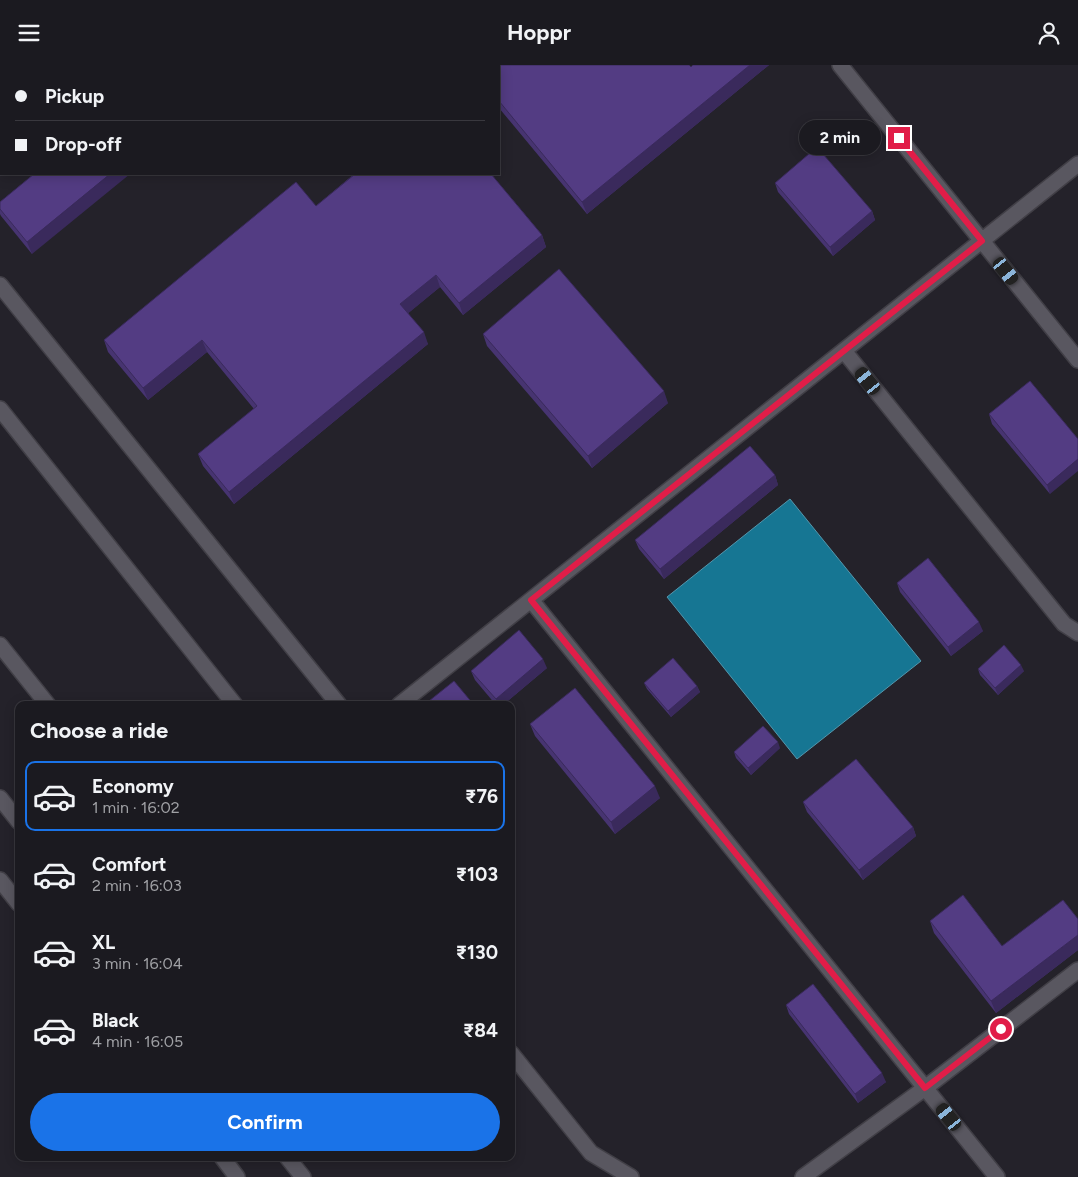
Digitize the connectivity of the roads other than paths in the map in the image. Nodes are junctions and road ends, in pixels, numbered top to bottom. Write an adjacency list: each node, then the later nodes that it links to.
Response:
1 (840, 65): 3 (street)
2 (1078, 164): 3 (street)
3 (982, 241): 5 (street); 6 (street)
4 (0, 285): 13 (street)
5 (844, 351): 8 (street); 9 (street)
6 (1078, 360)
7 (0, 409): 12 (street)
8 (531, 600): 14 (street); 21 (street)
9 (1078, 633)
10 (0, 645): 11 (street)
11 (45, 701)
12 (232, 701)
13 (336, 701)
14 (404, 701)
15 (0, 798): 16 (street)
16 (15, 817)
17 (0, 880): 18 (street)
18 (15, 898)
19 (1078, 970): 21 (street)
20 (515, 1058): 26 (street)
21 (925, 1088): 27 (street); 28 (street)
22 (225, 1161): 24 (street)
23 (290, 1161): 25 (street)
24 (237, 1177)
25 (303, 1177)
26 (631, 1177)
27 (803, 1177)
28 (997, 1177)

